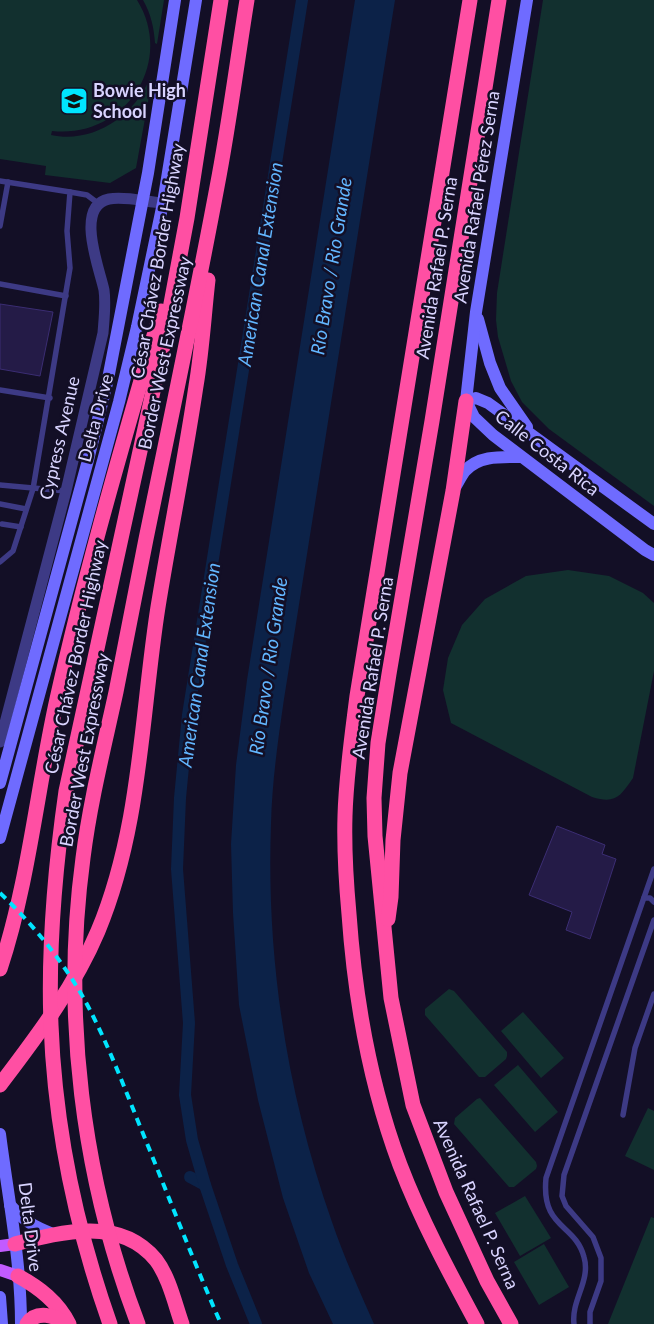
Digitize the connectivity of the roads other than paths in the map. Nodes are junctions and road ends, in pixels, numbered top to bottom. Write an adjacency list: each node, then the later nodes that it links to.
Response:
1 (175, 0): 12 (main road, Delta Drive)
2 (196, 0): 14 (main road, Delta Drive)
3 (221, 0): 15 (highway, César Chávez Border Highway)
4 (247, 0): 10 (highway)
5 (470, 0): 63 (highway, Avenida Rafael P. Serna)
6 (499, 0): 43 (highway, Avenida Rafael P. Serna)
7 (527, 0): 19 (main road, Avenida Rafael Pérez Serna)
8 (0, 181): 9 (lane)
9 (8, 182): 11 (lane); 16 (lane)
10 (218, 184): 46 (highway); 61 (highway, Border West Expressway)
11 (70, 192): 13 (lane); 18 (lane)
12 (142, 201): 13 (street); 14 (street); 37 (main road, Delta Drive)
13 (99, 204): 27 (street, Cypress Avenue)
14 (163, 204): 38 (main road, Delta Drive)
15 (186, 218): 44 (highway); 60 (highway, César Chávez Border Highway)
16 (0, 226)
17 (0, 284): 18 (lane)
18 (66, 296): 21 (lane)
19 (476, 312): 22 (main road, Avenida Rafael Pérez Serna); 23 (main road)
20 (0, 390): 21 (lane)
21 (50, 398): 26 (lane)
22 (466, 401): 23 (main road, Calle Costa Rica); 24 (main road, Calle Costa Rica); 28 (highway)
23 (536, 439): 32 (main road, Calle Costa Rica)
24 (521, 457): 28 (main road); 34 (main road, Calle Costa Rica)
25 (0, 485): 26 (lane)
26 (33, 489): 27 (lane); 30 (lane)
27 (66, 491): 36 (street, Cypress Avenue)
28 (453, 491): 43 (highway)
29 (0, 504): 30 (lane)
30 (26, 509): 33 (lane)
31 (2, 524): 33 (lane)
32 (654, 524)
33 (21, 527): 35 (lane)
34 (654, 555)
35 (0, 562)
36 (0, 742)
37 (0, 783)
38 (0, 838)
39 (654, 870): 40 (lane)
40 (644, 898): 41 (lane); 65 (lane)
41 (654, 902)
42 (654, 920): 66 (lane)
43 (384, 943): 64 (highway, Avenida Rafael P. Serna)
44 (0, 969)
45 (654, 994): 47 (lane)
46 (0, 1085)
47 (623, 1115)
48 (0, 1134): 49 (main road, Delta Drive)
49 (10, 1204): 50 (main road); 51 (main road, Delta Drive)
50 (53, 1234): 51 (highway); 62 (highway)
51 (15, 1244): 52 (main road); 54 (main road, Delta Drive)
52 (0, 1246)
53 (0, 1270): 54 (main road)
54 (18, 1276): 57 (main road, Delta Drive); 59 (highway)
55 (0, 1297): 56 (main road)
56 (1, 1320)
57 (21, 1324)
58 (26, 1324): 59 (highway)
59 (68, 1324)
60 (110, 1324)
61 (138, 1324)
62 (182, 1324)
63 (477, 1324)
64 (510, 1324)
65 (574, 1324)
66 (590, 1324)

